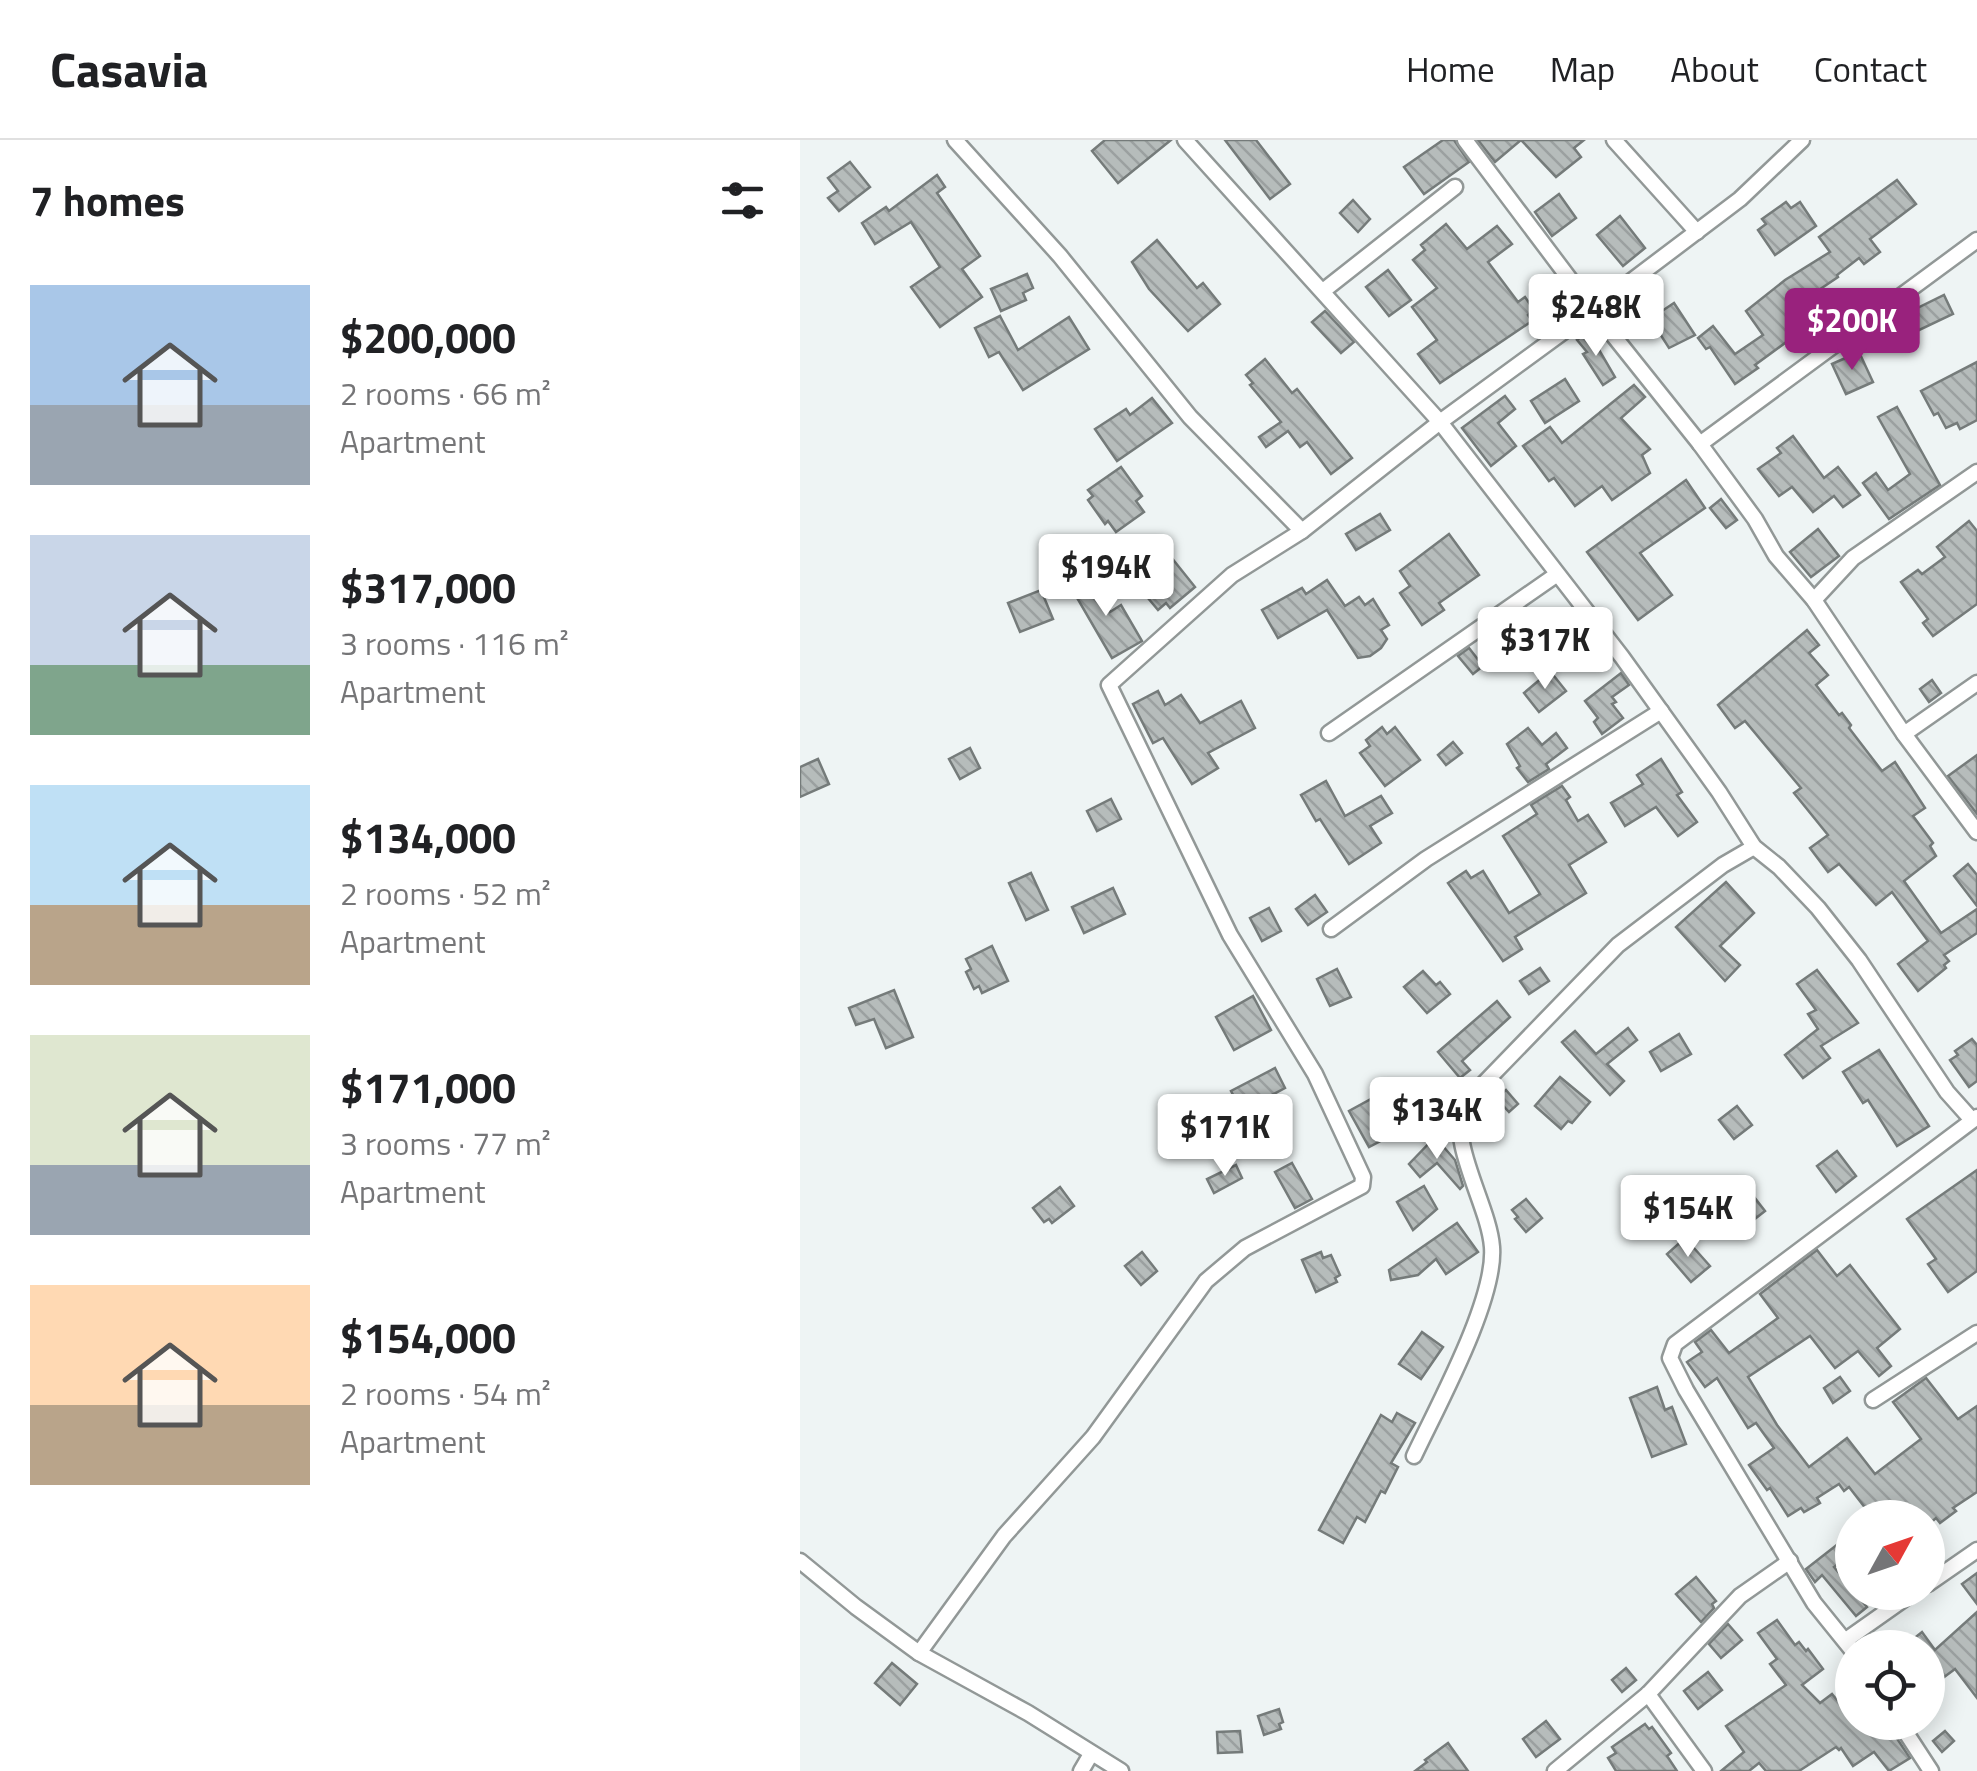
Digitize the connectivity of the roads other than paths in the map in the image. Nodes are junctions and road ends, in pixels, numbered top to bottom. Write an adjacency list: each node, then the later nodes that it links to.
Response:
1 (954, 140): 14 (street)
2 (1185, 140): 9 (street)
3 (1465, 140): 10 (street)
4 (1614, 140): 7 (street)
5 (1802, 140): 7 (street)
6 (1456, 187): 9 (street)
7 (1697, 232): 10 (street)
8 (1977, 240): 12 (street)
9 (1323, 291): 11 (street)
10 (1593, 310): 11 (street); 12 (street)
11 (1440, 422): 14 (street); 15 (street)
12 (1700, 444): 16 (street)
13 (1977, 472): 16 (street)
14 (1302, 531): 35 (street)
15 (1556, 575): 18 (street); 19 (street)
16 (1814, 600): 20 (street)
17 (1977, 683): 20 (street)
18 (1660, 711): 22 (street); 23 (street)
19 (1329, 733)
20 (1904, 734): 21 (street)
21 (1977, 832)
22 (1754, 847): 24 (street); 27 (street)
23 (1331, 929)
24 (1974, 1119): 30 (street)
25 (1977, 1332): 26 (street)
26 (1873, 1400)
27 (1414, 1456)
28 (1977, 1550): 31 (street)
29 (800, 1560): 35 (street)
30 (1790, 1561): 33 (street); 36 (street)
31 (1945, 1572)
32 (1892, 1610): 34 (street)
33 (1836, 1630)
34 (1867, 1630)
35 (919, 1653): 38 (street)
36 (1648, 1694): 41 (street); 42 (street)
37 (1911, 1740): 43 (street)
38 (1091, 1754): 39 (street); 40 (street)
39 (1081, 1771)
40 (1122, 1771)
41 (1556, 1771)
42 (1704, 1771)
43 (1931, 1771)

